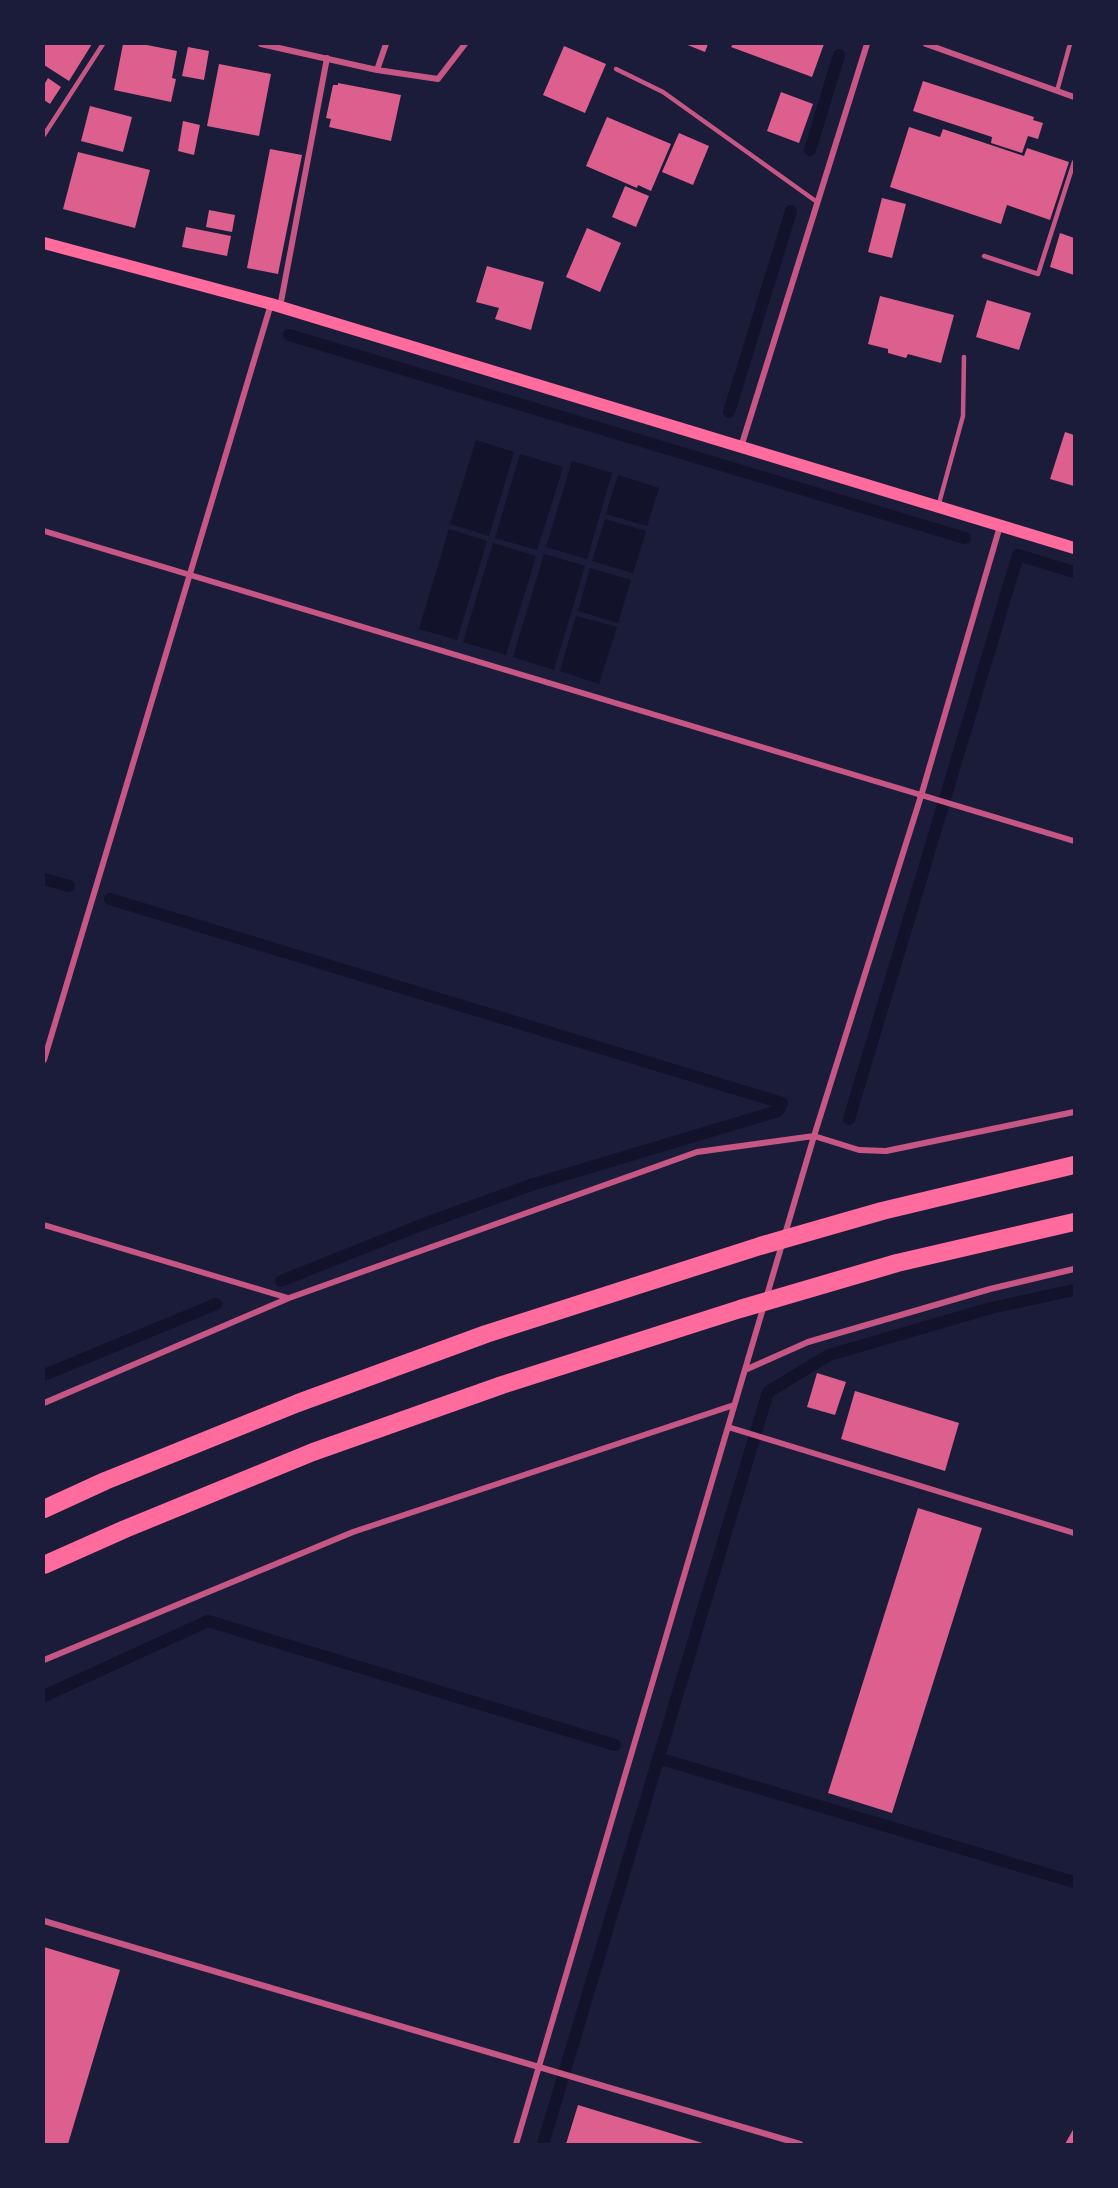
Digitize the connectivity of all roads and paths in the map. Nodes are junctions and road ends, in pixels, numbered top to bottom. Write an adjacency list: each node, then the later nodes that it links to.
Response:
1 (103, 44): 13 (lane)
2 (261, 44): 8 (street)
3 (386, 44): 10 (street)
4 (465, 44): 10 (street)
5 (867, 44): 15 (street)
6 (926, 44): 11 (street)
7 (1070, 44): 11 (lane)
8 (327, 58): 10 (street); 18 (street)
9 (616, 69): 15 (lane)
10 (376, 70)
11 (1056, 91): 12 (street)
12 (1074, 97)
13 (44, 135)
14 (1074, 162): 17 (lane)
15 (817, 202): 20 (street)
16 (44, 243): 18 (main road)
17 (984, 256)
18 (275, 305): 20 (main road); 25 (street)
19 (964, 357): 21 (lane)
20 (741, 447): 21 (main road)
21 (938, 507): 22 (main road)
22 (1000, 526): 24 (main road); 26 (street)
23 (44, 531): 25 (street)
24 (1074, 548)
25 (189, 576): 26 (street); 28 (street)
26 (921, 796): 27 (street); 30 (street)
27 (1074, 841)
28 (44, 1060)
29 (1074, 1112): 30 (street)
30 (814, 1136): 35 (street); 36 (street)
31 (1074, 1166): 40 (highway)
32 (1074, 1221): 42 (highway)
33 (44, 1225): 35 (street)
34 (1074, 1269): 36 (street)
35 (289, 1298): 37 (street)
36 (745, 1370): 38 (street)
37 (44, 1403)
38 (735, 1404): 39 (street); 43 (street)
39 (728, 1427): 41 (street); 45 (street)
40 (44, 1509)
41 (1074, 1533)
42 (44, 1565)
43 (44, 1660)
44 (44, 1921): 45 (street)
45 (538, 2068): 46 (street); 47 (street)
46 (516, 2145)
47 (801, 2145)

